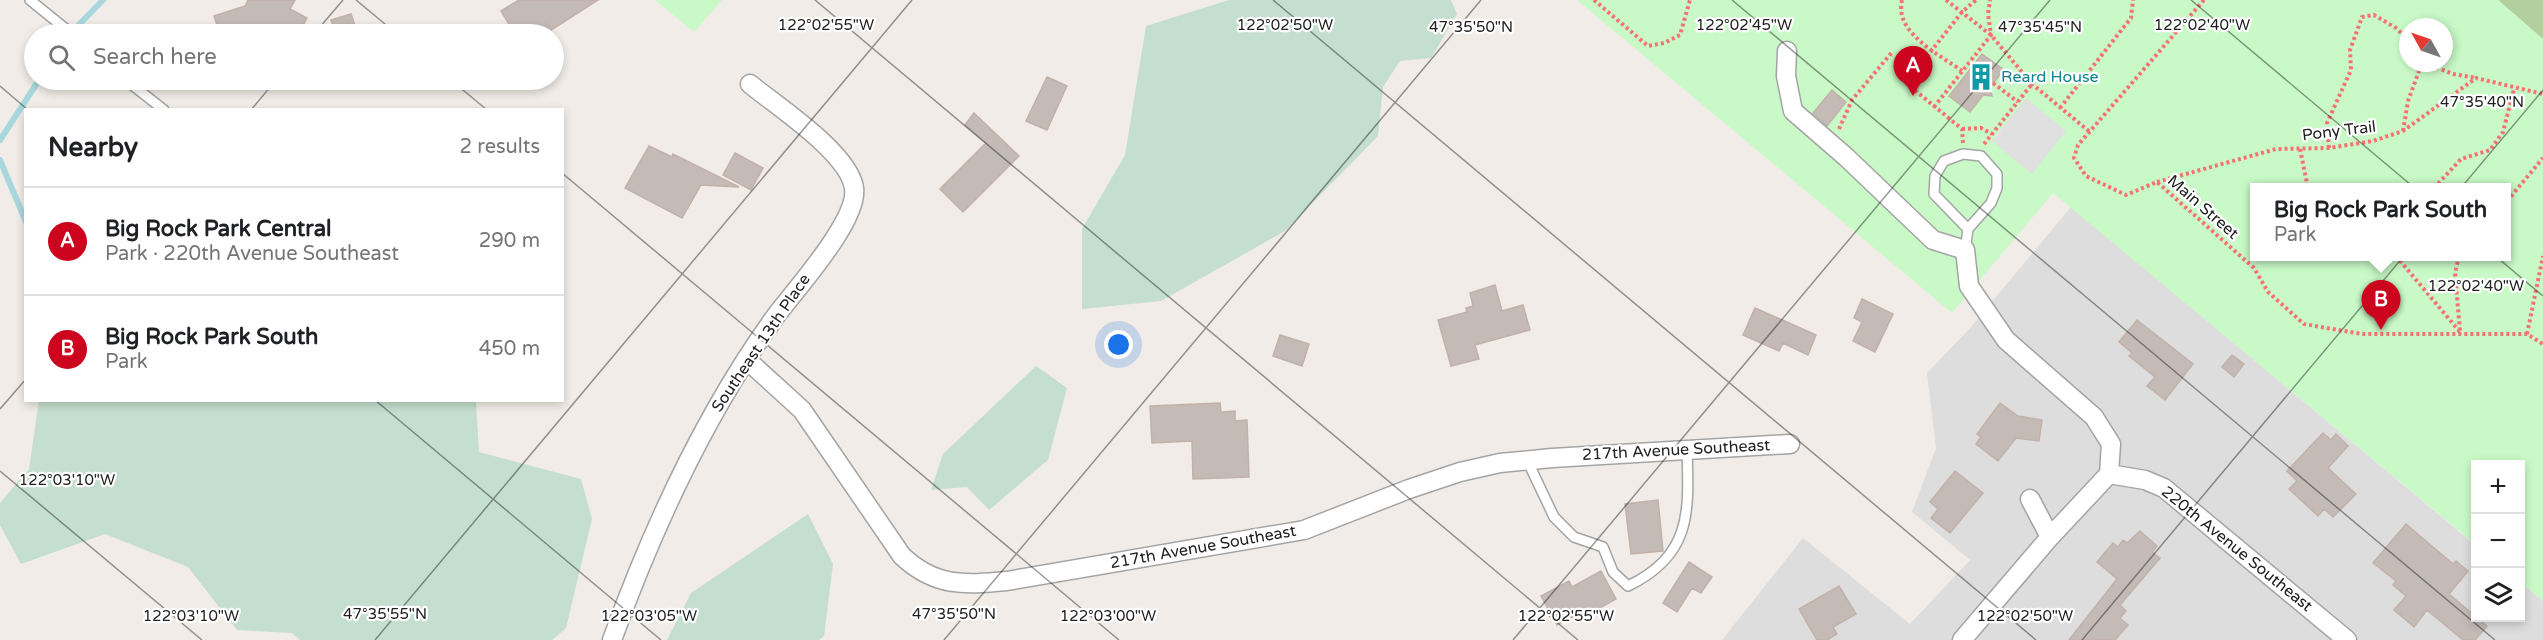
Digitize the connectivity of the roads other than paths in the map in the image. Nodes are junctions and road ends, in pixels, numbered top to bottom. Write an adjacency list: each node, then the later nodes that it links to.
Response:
1 (30, 0): 2 (lane)
2 (59, 24)
3 (1787, 51): 8 (street)
4 (750, 84): 9 (street, Southeast 13th Place)
5 (139, 90): 6 (lane)
6 (161, 108)
7 (1968, 229): 7 (lane); 8 (lane)
8 (1965, 250): 13 (street)
9 (746, 359): 12 (street, 217th Avenue Southeast); 16 (street, Southeast 13th Place)
10 (1790, 444): 11 (street, 217th Avenue Southeast)
11 (1687, 450): 12 (street, 217th Avenue Southeast); 12 (lane)
12 (1527, 460)
13 (2109, 474): 15 (street); 18 (street, 220th Avenue Southeast)
14 (2030, 499): 15 (street)
15 (2050, 537): 17 (street)
16 (612, 640)
17 (1962, 640)
18 (2347, 640)

